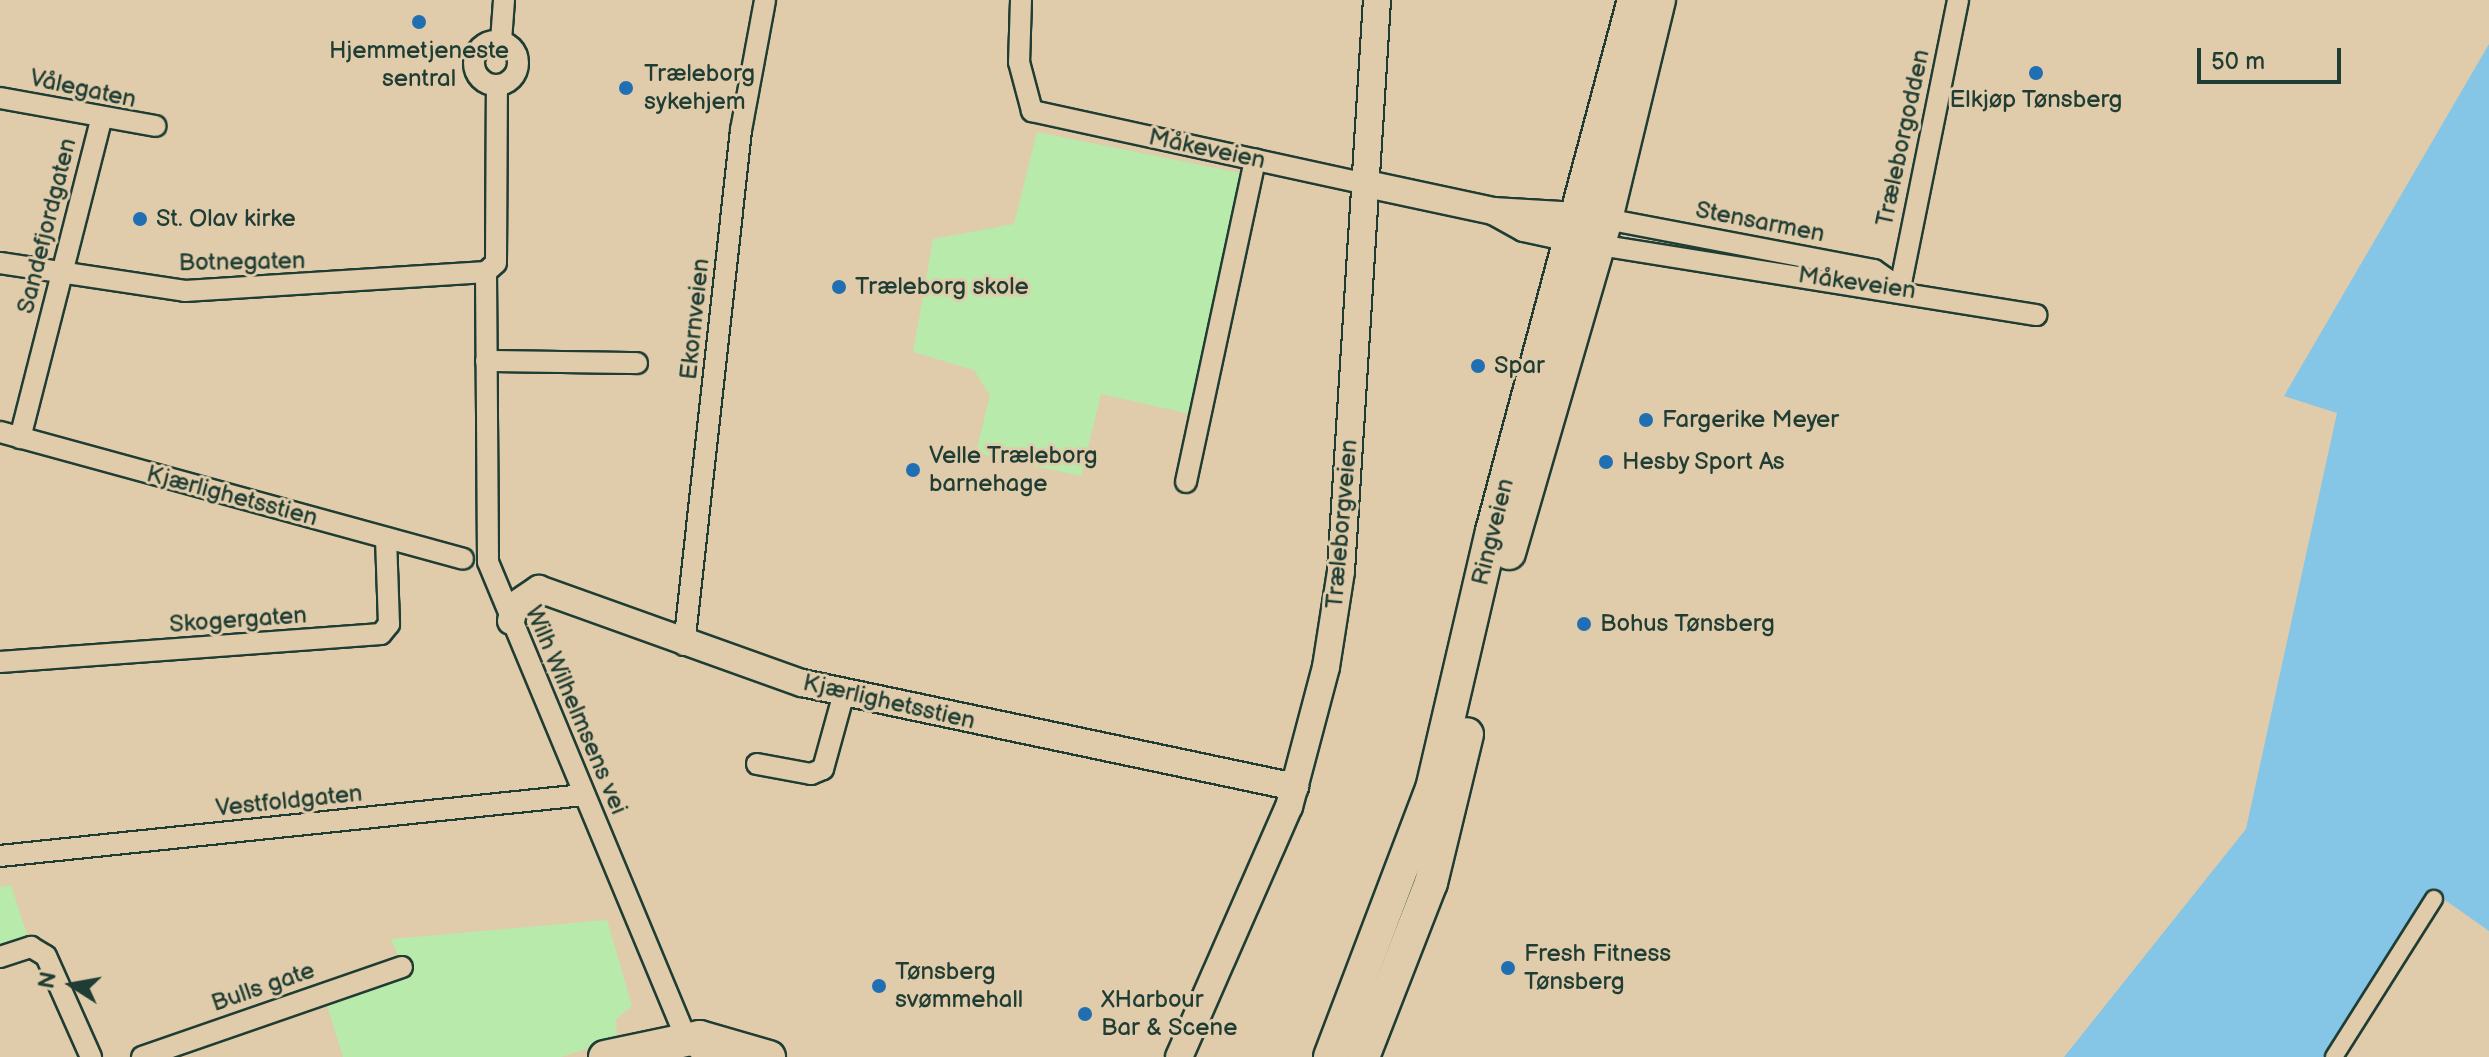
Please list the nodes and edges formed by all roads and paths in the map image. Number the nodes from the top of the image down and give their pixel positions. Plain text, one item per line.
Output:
1 (504, 0) edge
2 (765, 0) edge
3 (1021, 0) edge
4 (1377, 0) edge
5 (1634, 0) edge
6 (1659, 0) edge
7 (1958, 0) edge
8 (501, 41) junction
9 (497, 86) junction
10 (0, 98) edge
11 (101, 121) junction
12 (156, 126) dead end
13 (1255, 159) junction
14 (1367, 184) junction
15 (1588, 229) junction
16 (0, 263) edge
17 (486, 272) junction
18 (62, 275) junction
19 (1900, 288) junction
20 (2036, 315) dead end
21 (486, 361) junction
22 (637, 363) dead end
23 (10, 435) edge
24 (1186, 482) dead end
25 (386, 538) junction
26 (463, 559) dead end
27 (511, 621) junction
28 (684, 645) junction
29 (0, 662) edge
30 (844, 693) junction
31 (757, 764) dead end
32 (1295, 787) junction
33 (583, 795) junction
34 (0, 856) edge
35 (2434, 899) dead end
36 (0, 957) edge
37 (402, 967) dead end
38 (700, 1050) edge
39 (91, 1057) edge
40 (142, 1057) edge
41 (605, 1057) edge
42 (646, 1057) edge
43 (769, 1057) edge
44 (1179, 1057) edge
45 (1330, 1057) edge
46 (1363, 1057) edge
47 (2334, 1057) edge

1 - 8 street
2 - 28 street, Ekornveien
3 - 13 street, Måkeveien
4 - 14 street, Træleborgveien
5 - 15 main road, Ringveien
6 - 15 main road, Ringveien
7 - 19 street, Træleborgodden
8 - 9 street
8 - 9 street
9 - 17 street, Wilh Wilhelmsens vei
10 - 11 street, Vålegaten
11 - 12 street, Vålegaten
11 - 18 street, Sandefjordgaten
13 - 14 street, Måkeveien
13 - 24 street
14 - 15 street, Måkeveien
14 - 32 street, Træleborgveien
15 - 19 street, Stensarmen
15 - 45 main road, Ringveien
15 - 46 main road, Ringveien
16 - 18 street, Botnegaten
17 - 18 street, Botnegaten
17 - 21 street, Wilh Wilhelmsens vei
18 - 23 street, Sandefjordgaten
19 - 20 street, Måkeveien
21 - 22 street
21 - 27 street, Wilh Wilhelmsens vei
23 - 25 street, Kjærlighetsstien
25 - 26 street, Kjærlighetsstien
25 - 29 street, Skogergaten
27 - 28 street, Kjærlighetsstien
27 - 33 street, Wilh Wilhelmsens vei
28 - 30 street, Kjærlighetsstien
30 - 31 street
30 - 32 street, Kjærlighetsstien
32 - 44 street, Træleborgveien
33 - 34 street, Vestfoldgaten
33 - 38 street, Wilh Wilhelmsens vei
35 - 47 street
36 - 39 street
37 - 40 street, Bulls gate
38 - 41 main road
38 - 42 main road
38 - 43 main road

